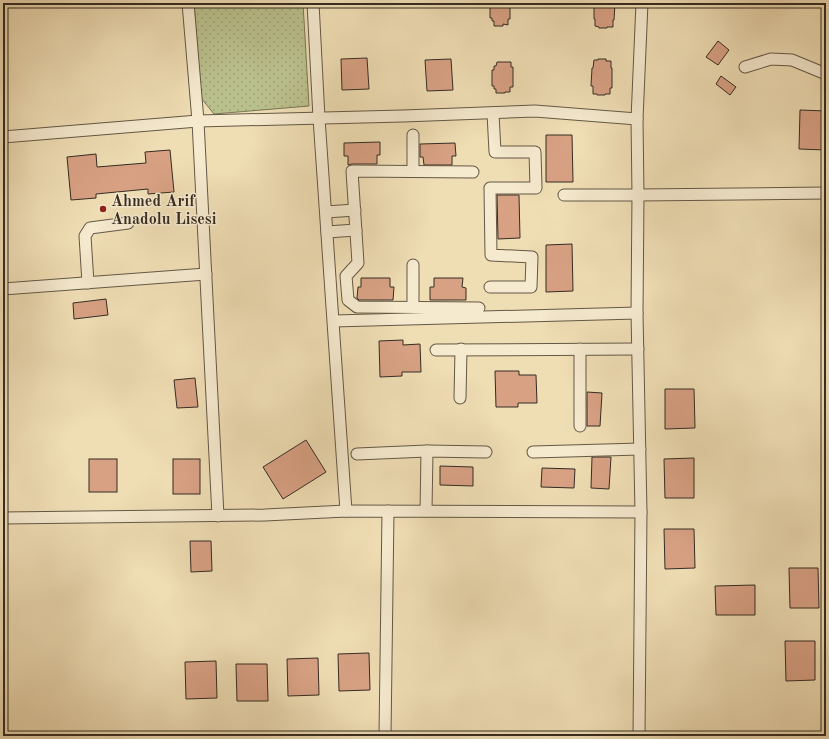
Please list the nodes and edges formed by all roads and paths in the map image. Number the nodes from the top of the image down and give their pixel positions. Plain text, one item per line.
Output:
1 (188, 3) edge
2 (314, 3) edge
3 (642, 3) edge
4 (745, 67) dead end
5 (826, 74) edge
6 (494, 113) junction
7 (319, 118) junction
8 (637, 119) junction
9 (198, 121) junction
10 (412, 135) dead end
11 (3, 137) edge
12 (413, 171) junction
13 (473, 172) dead end
14 (826, 193) edge
15 (564, 195) dead end
16 (638, 196) junction
17 (354, 210) junction
18 (326, 212) junction
19 (128, 224) dead end
20 (356, 230) junction
21 (327, 232) junction
22 (413, 265) dead end
23 (206, 274) junction
24 (88, 283) junction
25 (490, 287) dead end
26 (3, 289) edge
27 (413, 308) junction
28 (479, 308) dead end
29 (637, 313) junction
30 (334, 321) junction
31 (461, 349) junction
32 (580, 349) junction
33 (638, 349) junction
34 (436, 350) dead end
35 (460, 398) dead end
36 (580, 426) dead end
37 (640, 449) junction
38 (426, 451) junction
39 (486, 452) dead end
40 (533, 452) dead end
41 (357, 454) dead end
42 (346, 511) junction
43 (388, 511) junction
44 (426, 511) junction
45 (641, 512) junction
46 (218, 516) junction
47 (3, 518) edge
48 (385, 736) edge
49 (639, 736) edge

1 - 9 street
2 - 7 street
3 - 8 street
4 - 5 street
6 - 7 street
6 - 8 street
6 - 25 street
7 - 9 street
7 - 18 street
8 - 16 street
9 - 11 street
9 - 23 street
10 - 12 street
12 - 13 street
12 - 17 street
14 - 16 street
15 - 16 street
16 - 29 street
17 - 18 street
17 - 20 street
18 - 21 street
19 - 24 street
20 - 21 street
20 - 27 street
21 - 30 street
22 - 27 street
23 - 24 street
23 - 46 street
24 - 26 street
27 - 28 street
29 - 30 street
29 - 33 street
30 - 42 street
31 - 32 street
31 - 34 street
31 - 35 street
32 - 33 street
32 - 36 street
33 - 37 street
37 - 40 street
37 - 45 street
38 - 39 street
38 - 41 street
38 - 44 street
42 - 43 street
42 - 46 street
43 - 44 street
43 - 48 street
44 - 45 street
45 - 49 street
46 - 47 street

